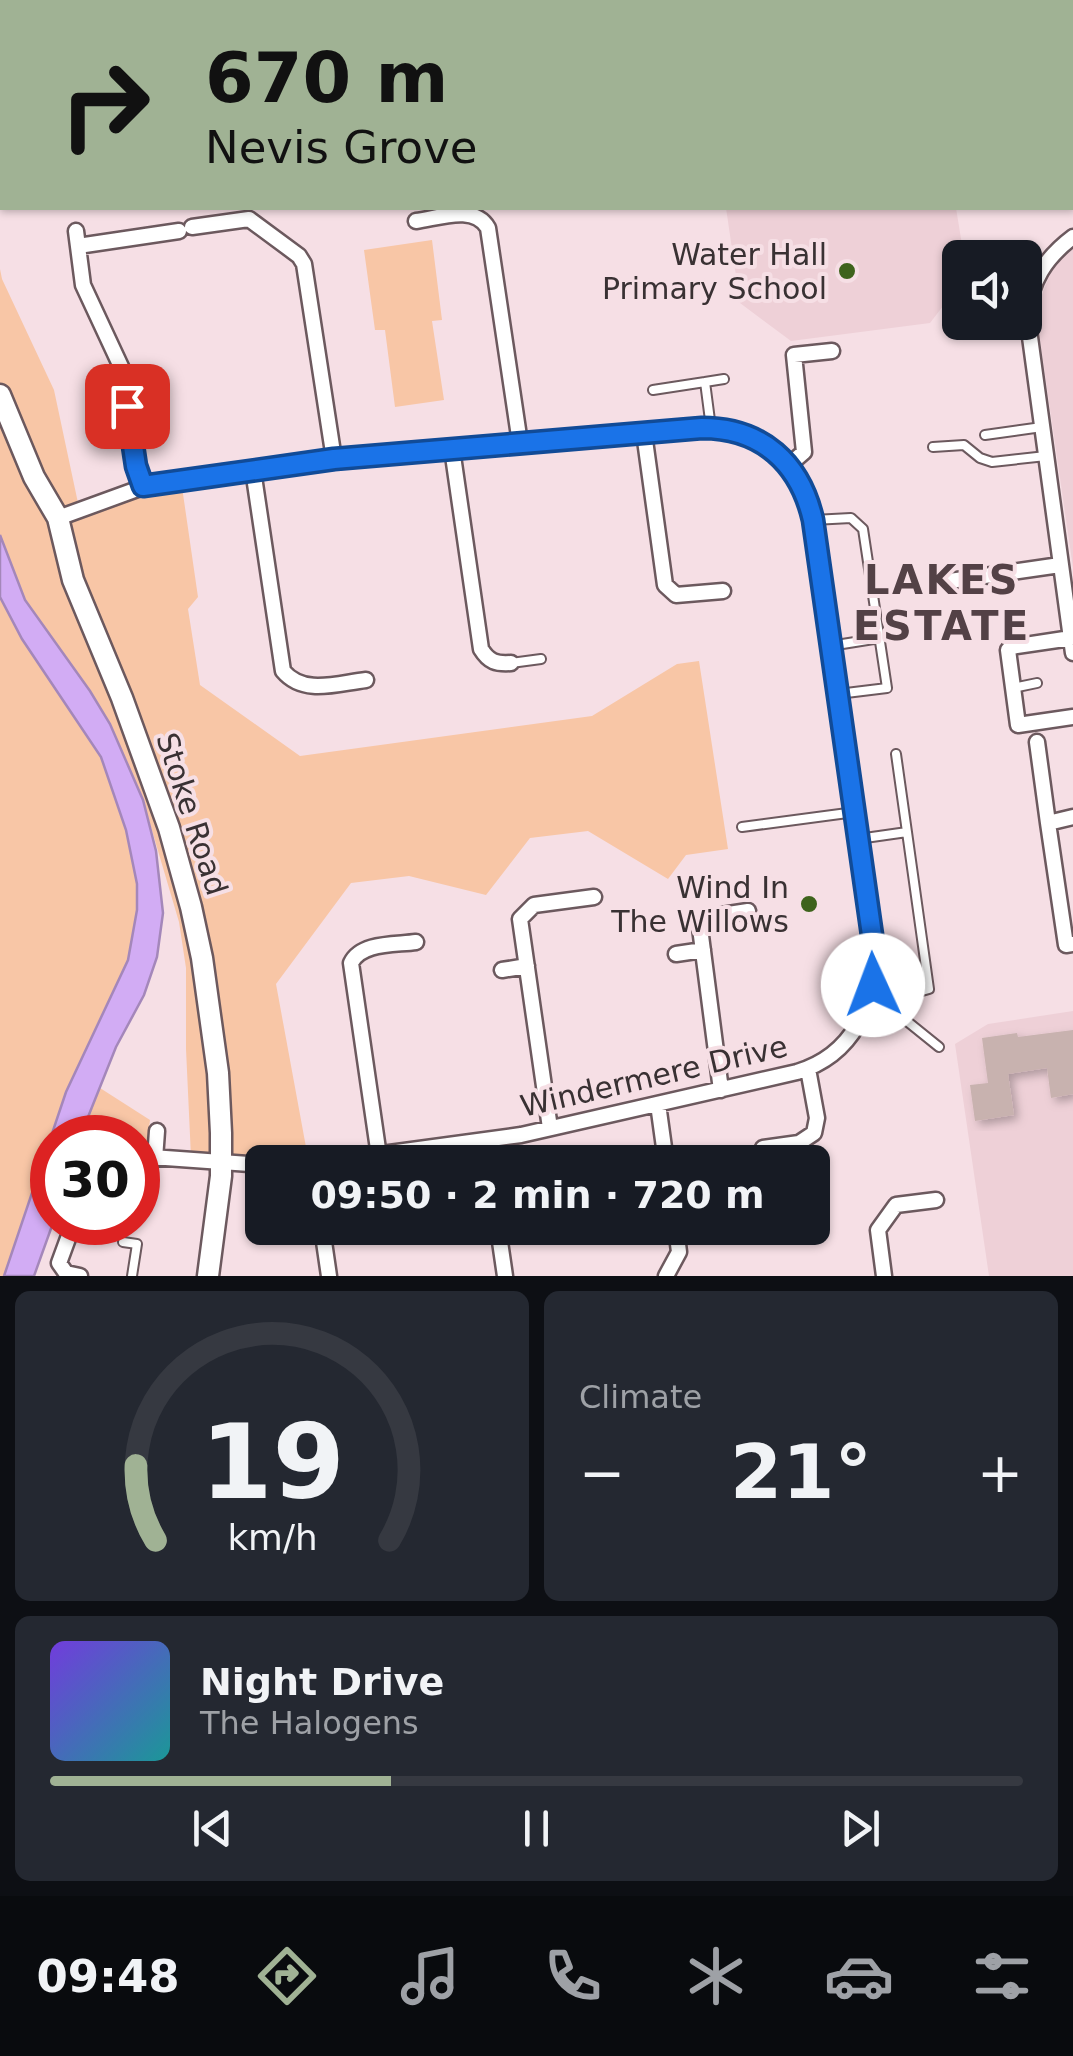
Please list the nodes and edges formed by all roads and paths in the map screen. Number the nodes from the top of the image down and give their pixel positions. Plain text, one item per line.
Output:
1 (416, 221) dead end
2 (1073, 238) edge
3 (1042, 270) edge
4 (1030, 340) edge
5 (832, 351) dead end
6 (724, 378) dead end
7 (705, 382) junction
8 (653, 390) dead end
9 (0, 396) edge
10 (1042, 426) junction
11 (712, 428) junction
12 (644, 433) junction
13 (985, 435) dead end
14 (520, 443) junction
15 (933, 447) dead end
16 (452, 449) junction
17 (1046, 456) junction
18 (334, 459) junction
19 (789, 465) junction
20 (253, 470) junction
21 (143, 486) junction
22 (58, 518) junction
23 (813, 520) junction
24 (1060, 565) junction
25 (1068, 581) edge
26 (943, 582) dead end
27 (723, 590) dead end
28 (880, 638) junction
29 (830, 646) junction
30 (1072, 646) edge
31 (541, 659) dead end
32 (511, 663) joint
33 (366, 680) dead end
34 (1037, 683) dead end
35 (1013, 688) junction
36 (838, 694) junction
37 (1073, 718) edge
38 (1038, 742) dead end
39 (896, 754) dead end
40 (854, 812) junction
41 (1073, 817) edge
42 (1048, 823) junction
43 (742, 827) dead end
44 (907, 832) junction
45 (858, 839) junction
46 (594, 897) dead end
47 (748, 911) dead end
48 (416, 942) dead end
49 (1069, 944) edge
50 (703, 950) junction
51 (676, 954) dead end
52 (527, 966) junction
53 (502, 970) dead end
54 (872, 992) junction
55 (939, 1047) dead end
56 (808, 1069) junction
57 (721, 1090) junction
58 (658, 1104) junction
59 (550, 1128) junction
60 (487, 1141) junction
61 (376, 1145) edge
62 (458, 1145) edge
63 (488, 1145) edge
64 (664, 1145) edge
65 (785, 1145) edge
66 (160, 1158) edge
67 (221, 1164) junction
68 (245, 1165) edge
69 (936, 1200) dead end
70 (65, 1245) edge
71 (137, 1245) edge
72 (324, 1245) edge
73 (500, 1245) edge
74 (677, 1245) edge
75 (80, 1276) edge
76 (132, 1276) edge
77 (208, 1276) edge
78 (329, 1276) edge
79 (505, 1276) edge
80 (666, 1276) edge
81 (884, 1276) edge

1 - 14 street
2 - 3 street
4 - 10 street
5 - 19 street
6 - 7 lane
7 - 8 lane
7 - 11 lane
9 - 22 street, Stoke Road
10 - 13 lane
10 - 17 street
11 - 12 street, Windermere Drive
11 - 19 street, Windermere Drive
12 - 14 street, Windermere Drive
12 - 27 street
14 - 16 street, Windermere Drive
15 - 17 lane
16 - 18 street, Windermere Drive
16 - 32 street
17 - 24 street
18 - 20 street, Windermere Drive
18 - 21 street
19 - 23 street, Windermere Drive
20 - 21 street, Windermere Drive
20 - 33 street
21 - 22 street, Windermere Drive
22 - 67 street, Stoke Road
23 - 28 lane
23 - 29 street, Windermere Drive
24 - 25 street
24 - 26 street
25 - 30 street
28 - 29 lane
28 - 36 lane
29 - 36 street, Windermere Drive
30 - 35 street
31 - 32 lane
34 - 35 lane
35 - 37 street
36 - 40 street, Windermere Drive
38 - 42 street
39 - 44 lane
40 - 43 lane
40 - 45 street, Windermere Drive
41 - 42 street
42 - 49 street
44 - 45 lane
44 - 54 lane
45 - 54 street, Windermere Drive
46 - 52 street
47 - 50 street
48 - 61 street
50 - 51 street
50 - 57 street
52 - 53 street
52 - 59 street
54 - 55 lane
54 - 56 street, Windermere Drive
56 - 57 street, Windermere Drive
56 - 65 street
57 - 58 street, Windermere Drive
58 - 59 street, Windermere Drive
58 - 64 street
59 - 60 street, Windermere Drive
60 - 62 street, Windermere Drive
60 - 63 street
66 - 67 street
67 - 68 street
67 - 77 street, Stoke Road
69 - 81 street
70 - 75 street
71 - 76 lane
72 - 78 street
73 - 79 street
74 - 80 street

